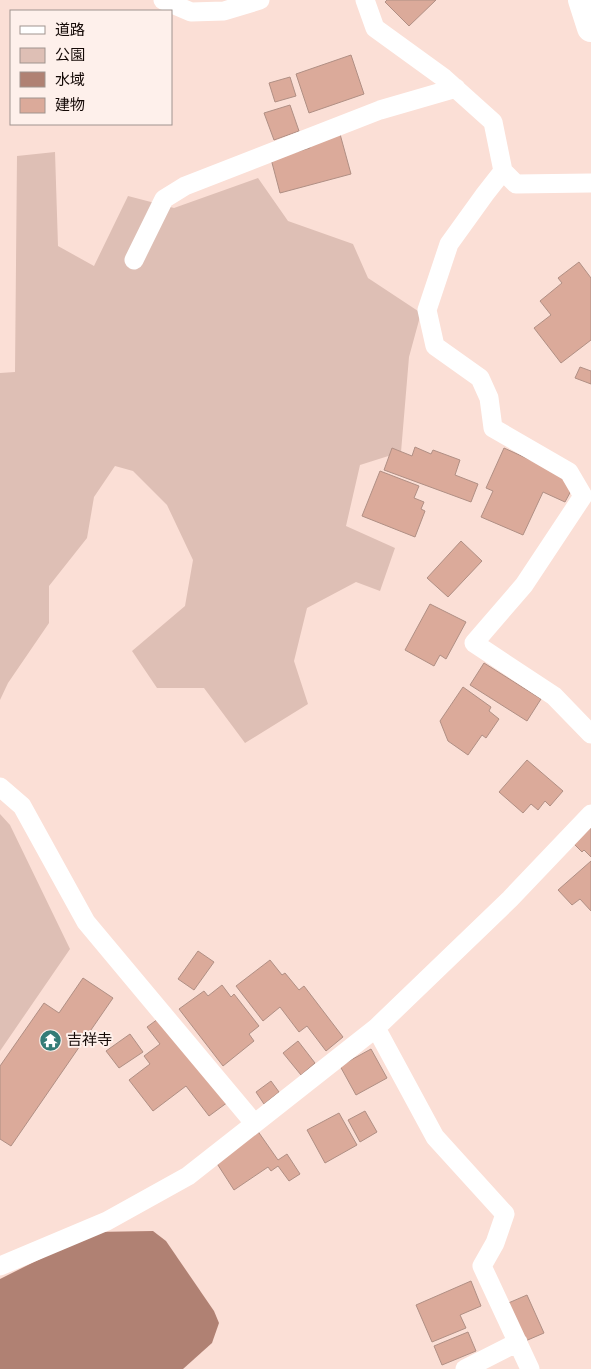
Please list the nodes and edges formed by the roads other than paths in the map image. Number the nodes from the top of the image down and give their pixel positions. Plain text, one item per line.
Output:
1 (163, 0) edge
2 (260, 0) edge
3 (366, 0) edge
4 (582, 0) edge
5 (591, 28) edge
6 (456, 88) junction
7 (504, 171) junction
8 (591, 183) edge
9 (134, 260) dead end
10 (591, 734) edge
11 (0, 787) edge
12 (591, 814) edge
13 (376, 1028) junction
14 (254, 1123) junction
15 (0, 1266) edge
16 (518, 1342) junction
17 (465, 1369) edge
18 (530, 1369) edge

1 - 2 street
3 - 6 street
4 - 5 main road
6 - 7 street
6 - 9 street
7 - 8 street
7 - 10 street
11 - 14 street
12 - 13 street
13 - 14 street
13 - 16 street
14 - 15 street
16 - 17 street
16 - 18 street

